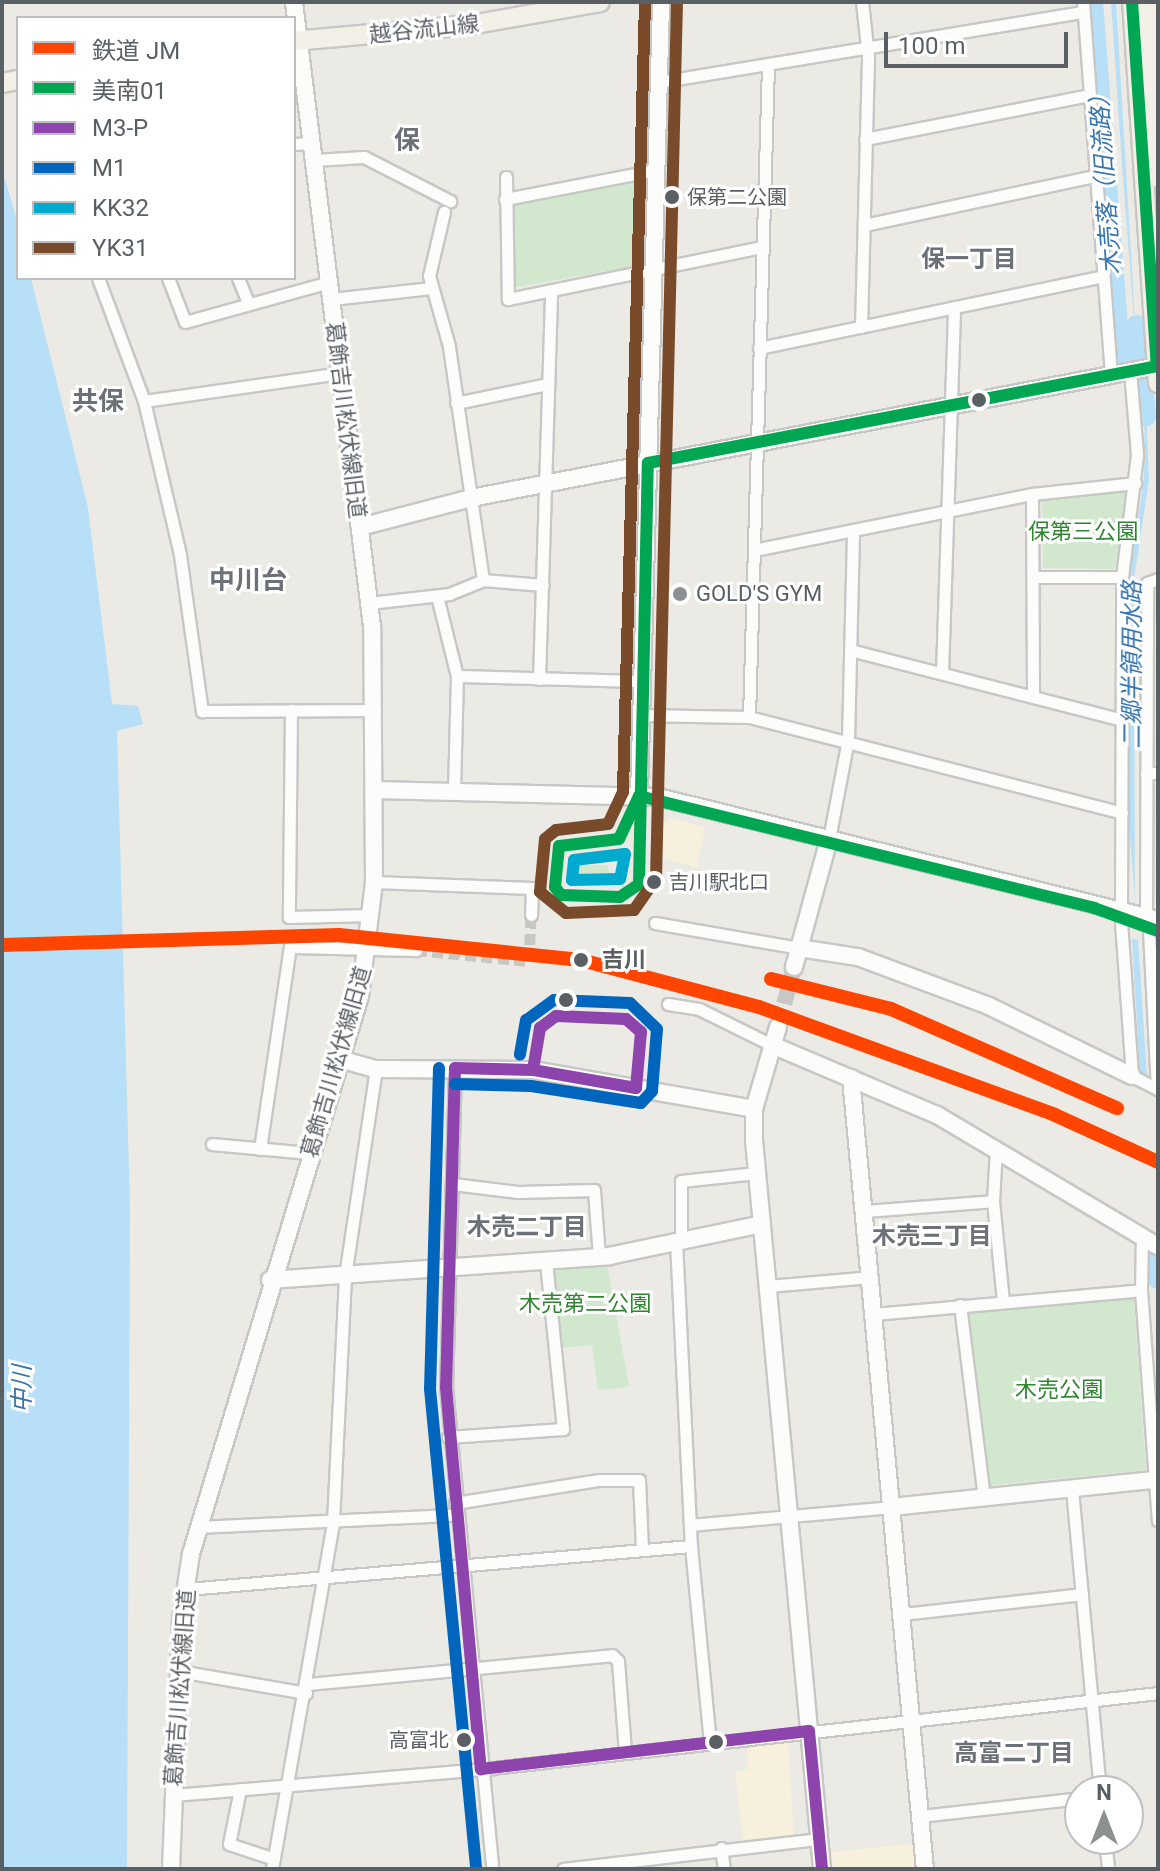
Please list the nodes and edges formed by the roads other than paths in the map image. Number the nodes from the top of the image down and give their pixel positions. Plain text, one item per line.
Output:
1 (600, 2) edge
2 (661, 2) edge
3 (862, 2) edge
4 (1132, 2) edge
5 (1148, 2) edge
6 (1083, 7) edge
7 (296, 41) edge
8 (868, 49) junction
9 (768, 65) junction
10 (659, 82) junction
11 (1089, 95) junction
12 (865, 139) junction
13 (296, 145) edge
14 (313, 151) junction
15 (1158, 167) edge
16 (656, 170) junction
17 (1095, 176) junction
18 (506, 177) dead end
19 (505, 199) junction
20 (864, 225) junction
21 (762, 247) junction
22 (655, 268) junction
23 (1103, 276) junction
24 (99, 280) edge
25 (169, 280) edge
26 (239, 280) edge
27 (431, 288) junction
28 (330, 290) junction
29 (551, 290) junction
30 (248, 303) junction
31 (954, 307) junction
32 (861, 327) junction
33 (759, 348) junction
34 (1147, 370) edge
35 (340, 373) junction
36 (1111, 373) junction
37 (548, 384) junction
38 (144, 401) junction
39 (456, 403) junction
40 (951, 404) junction
41 (757, 441) junction
42 (648, 463) junction
43 (546, 483) junction
44 (1135, 483) junction
45 (1032, 494) junction
46 (471, 498) junction
47 (947, 511) junction
48 (360, 527) junction
49 (853, 530) junction
50 (754, 550) junction
51 (1033, 577) junction
52 (1122, 577) junction
53 (1158, 579) edge
54 (483, 580) junction
55 (543, 585) junction
56 (437, 596) junction
57 (369, 603) junction
58 (850, 650) junction
59 (942, 673) junction
60 (457, 676) junction
61 (539, 679) junction
62 (641, 681) junction
63 (1033, 696) junction
64 (291, 710) junction
65 (375, 710) junction
66 (641, 715) junction
67 (749, 717) junction
68 (1122, 720) junction
69 (848, 739) junction
70 (1152, 773) edge
71 (374, 790) junction
72 (454, 791) junction
73 (639, 796) junction
74 (1122, 813) junction
75 (829, 839) junction
76 (374, 882) junction
77 (371, 915) junction
78 (531, 915) tunnel mouth
79 (1121, 917) junction
80 (655, 923) dead end
81 (1153, 924) edge
82 (368, 947) junction
83 (799, 948) junction
84 (416, 950) tunnel mouth
85 (794, 967) tunnel mouth
86 (668, 1004) dead end
87 (778, 1027) tunnel mouth
88 (772, 1045) junction
89 (340, 1059) junction
90 (455, 1068) junction
91 (376, 1069) junction
92 (1132, 1076) junction
93 (851, 1078) junction
94 (754, 1109) junction
95 (212, 1144) dead end
96 (260, 1149) junction
97 (996, 1149) junction
98 (309, 1153) junction
99 (757, 1173) junction
100 (453, 1184) junction
101 (993, 1201) junction
102 (864, 1211) junction
103 (762, 1224) junction
104 (1142, 1235) junction
105 (678, 1240) junction
106 (1158, 1246) edge
107 (599, 1257) junction
108 (546, 1261) junction
109 (449, 1269) junction
110 (345, 1276) junction
111 (870, 1277) junction
112 (270, 1280) junction
113 (768, 1286) junction
114 (1141, 1290) junction
115 (1003, 1302) junction
116 (960, 1305) junction
117 (874, 1314) junction
118 (448, 1437) junction
119 (1154, 1480) junction
120 (1072, 1489) junction
121 (984, 1498) junction
122 (892, 1507) junction
123 (456, 1509) junction
124 (790, 1517) junction
125 (1158, 1520) edge
126 (333, 1522) junction
127 (690, 1525) junction
128 (197, 1527) junction
129 (691, 1546) junction
130 (642, 1549) junction
131 (461, 1568) junction
132 (325, 1578) junction
133 (187, 1589) junction
134 (1082, 1594) junction
135 (902, 1614) junction
136 (471, 1668) junction
137 (179, 1671) junction
138 (307, 1689) junction
139 (1158, 1693) edge
140 (1091, 1700) junction
141 (912, 1721) junction
142 (809, 1731) junction
143 (710, 1743) junction
144 (625, 1753) junction
145 (481, 1769) junction
146 (1098, 1775) edge
147 (288, 1786) junction
148 (240, 1789) junction
149 (173, 1795) junction
150 (1064, 1800) edge
151 (920, 1816) junction
152 (819, 1839) junction
153 (721, 1848) junction
154 (273, 1864) edge
155 (645, 1865) edge
156 (171, 1869) edge
157 (492, 1869) edge
158 (571, 1869) edge
159 (724, 1869) edge
160 (822, 1869) edge
161 (925, 1869) edge

1 - 7 main road, 越谷流山線
2 - 10 street
3 - 8 street
4 - 34 main road
5 - 15 main road
6 - 8 street
6 - 11 street
7 - 14 street, 葛飾吉川松伏線旧道
8 - 9 street
8 - 12 street
9 - 10 street
9 - 21 street
10 - 16 street
11 - 12 street
11 - 17 street
12 - 20 street
13 - 14 street
14 - 27 street
14 - 28 street, 葛飾吉川松伏線旧道
16 - 19 street
16 - 22 street
17 - 20 street
17 - 23 street
18 - 19 street
19 - 29 street
20 - 32 street
21 - 22 street
21 - 33 street
22 - 29 street
22 - 42 street
23 - 31 street
23 - 36 street
24 - 38 street
25 - 30 street
26 - 30 street
27 - 28 street
27 - 39 street
28 - 30 street
28 - 35 street, 葛飾吉川松伏線旧道
29 - 37 street
31 - 32 street
31 - 40 street
32 - 33 street
33 - 41 street
34 - 36 street
34 - 44 street
35 - 38 street
35 - 48 street, 葛飾吉川松伏線旧道
36 - 40 street
37 - 39 street
37 - 43 street
38 - 64 street
39 - 46 street
40 - 41 street
40 - 47 street
41 - 42 street
41 - 50 street
42 - 43 street
42 - 62 street
43 - 46 street
43 - 55 street
44 - 45 street
44 - 52 street
45 - 47 street
45 - 51 street
46 - 48 street
46 - 54 street
47 - 49 street
47 - 59 street
48 - 57 street, 葛飾吉川松伏線旧道
49 - 50 street
49 - 58 street
50 - 67 street
51 - 52 street
51 - 63 street
52 - 68 street
53 - 70 street
54 - 55 street
54 - 56 street
55 - 61 street
56 - 57 street
56 - 60 street
57 - 65 street, 葛飾吉川松伏線旧道
58 - 59 street
58 - 69 street
59 - 63 street
60 - 61 street
60 - 72 street
61 - 62 street
62 - 66 street
63 - 68 street
64 - 65 street
64 - 77 street
65 - 71 street, 葛飾吉川松伏線旧道
66 - 67 street
66 - 73 street
67 - 69 street
68 - 74 street
69 - 74 street
69 - 75 street
70 - 81 street
71 - 72 street
71 - 76 street, 葛飾吉川松伏線旧道
72 - 73 street
73 - 75 street
74 - 79 street
75 - 79 street
75 - 83 street
76 - 77 street, 葛飾吉川松伏線旧道
76 - 78 street
77 - 82 street, 葛飾吉川松伏線旧道
79 - 81 street
79 - 92 street
80 - 83 street
81 - 92 street
82 - 84 street
82 - 89 street, 葛飾吉川松伏線旧道
82 - 96 street
83 - 85 street
83 - 92 street
86 - 88 street
87 - 88 street
88 - 93 street
88 - 94 street
89 - 91 street
89 - 98 street, 葛飾吉川松伏線旧道
90 - 91 street
90 - 94 street
90 - 100 street
91 - 110 street
93 - 97 street
93 - 102 street
94 - 99 street
95 - 96 street
96 - 98 street
97 - 101 street
97 - 104 street
98 - 112 street, 葛飾吉川松伏線旧道
99 - 103 street
99 - 105 street
100 - 107 street
100 - 109 street
101 - 102 street
101 - 115 street
102 - 111 street
103 - 105 street
103 - 113 street
104 - 106 street
104 - 114 street
105 - 107 street
105 - 127 street
107 - 108 street
108 - 109 street
108 - 118 street
109 - 110 street
109 - 118 street
110 - 112 street
110 - 126 street
111 - 113 street
111 - 117 street
112 - 128 street, 葛飾吉川松伏線旧道
113 - 124 street
114 - 115 street
114 - 119 street
115 - 116 street
116 - 117 street
116 - 121 street
117 - 122 street
118 - 123 street
119 - 120 street
119 - 125 street
120 - 121 street
120 - 134 street
121 - 122 street
122 - 124 street
122 - 135 street
123 - 126 street
123 - 130 street
123 - 131 street
124 - 127 street
124 - 142 street
126 - 128 street
126 - 132 street
127 - 129 street
128 - 133 street, 葛飾吉川松伏線旧道
129 - 130 street
129 - 143 street
130 - 131 street
131 - 132 street
131 - 136 street
132 - 133 street
132 - 138 street
133 - 137 street, 葛飾吉川松伏線旧道
134 - 135 street
134 - 140 street
135 - 141 street
136 - 138 street
136 - 144 street
136 - 145 street
137 - 138 street
137 - 149 street, 葛飾吉川松伏線旧道
138 - 147 street
139 - 140 street
140 - 141 street
140 - 146 street
141 - 142 street
141 - 151 street
142 - 143 street
142 - 152 street
143 - 144 street
144 - 145 street
145 - 147 street
145 - 157 street
147 - 148 street
147 - 154 street
148 - 149 street
148 - 154 street
149 - 156 street, 葛飾吉川松伏線旧道
150 - 151 street
151 - 161 street
152 - 153 street
152 - 160 street
153 - 155 street
153 - 159 street
155 - 158 street

